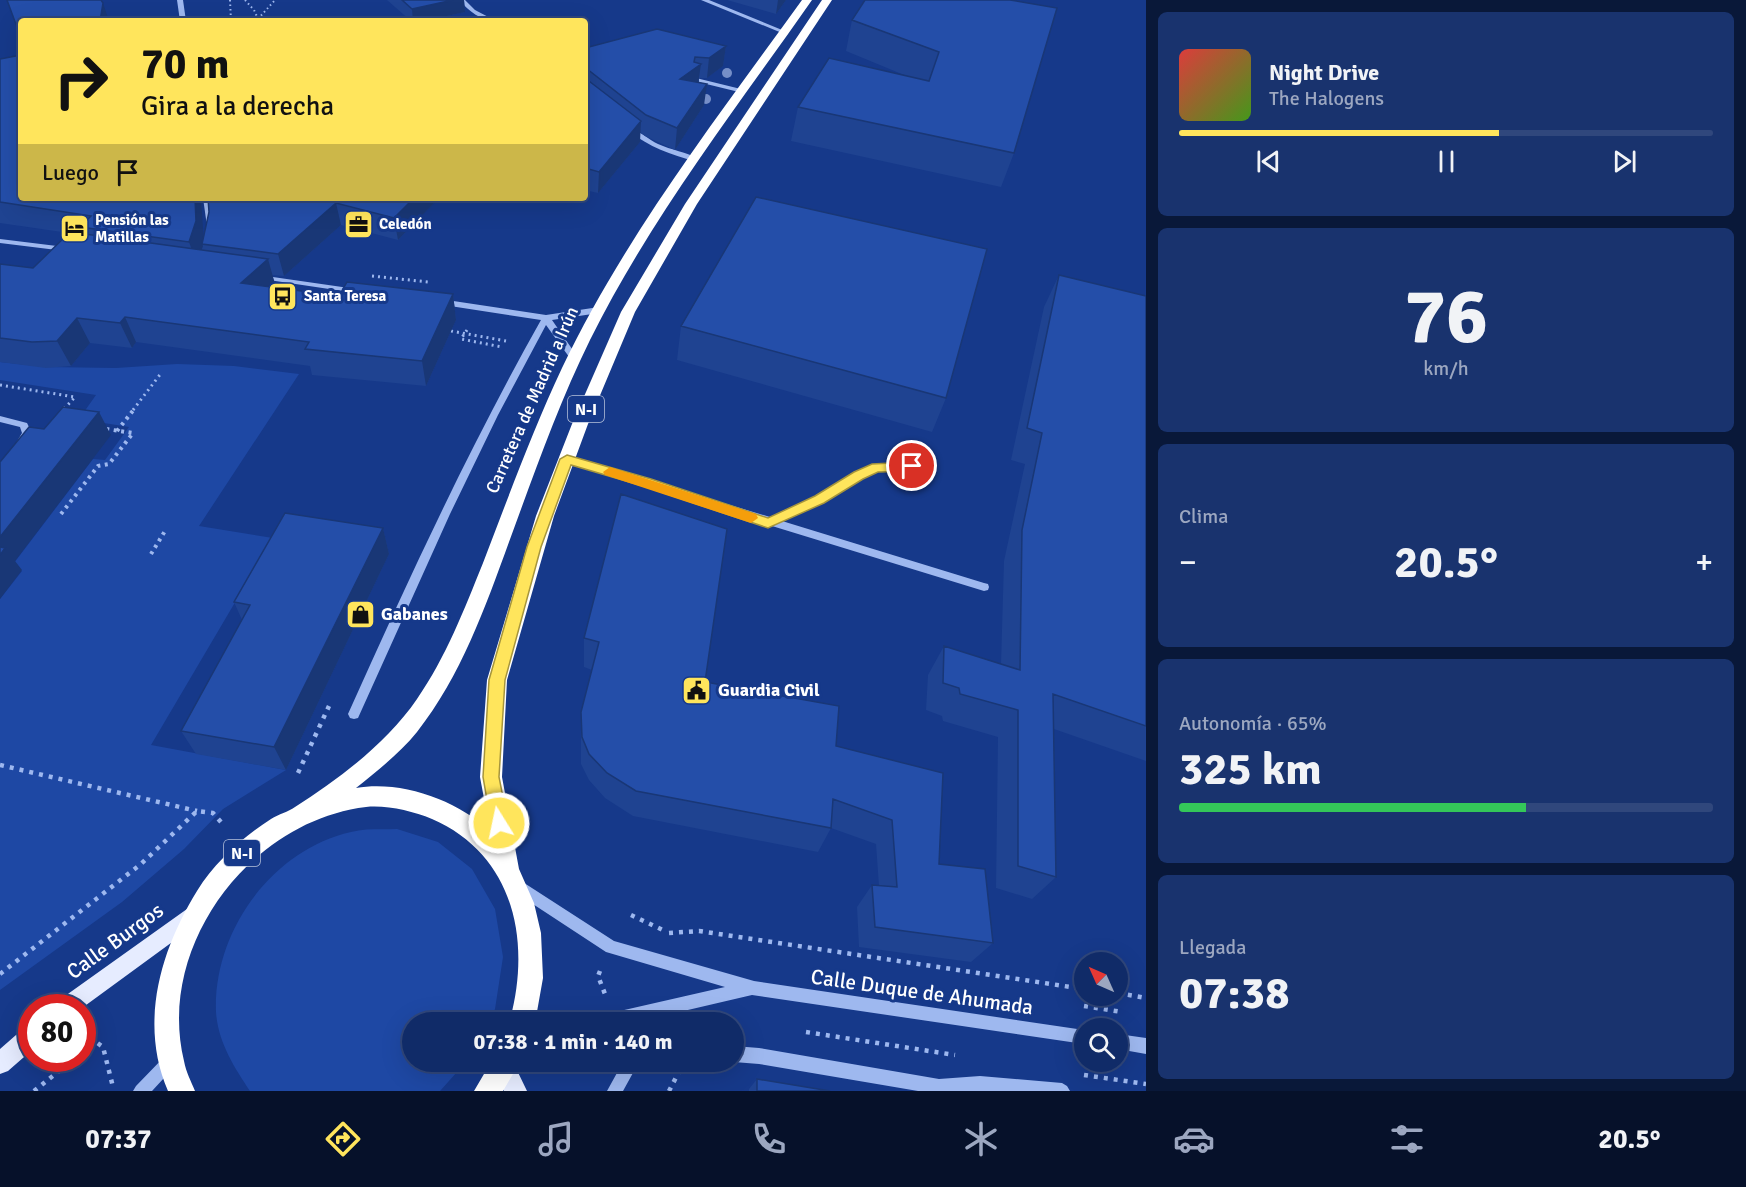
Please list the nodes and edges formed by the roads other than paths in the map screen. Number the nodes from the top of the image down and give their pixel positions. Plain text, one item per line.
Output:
1 (180, 0) edge
2 (462, 0) edge
3 (704, 0) edge
4 (807, 0) edge
5 (827, 0) edge
6 (183, 18) edge
7 (487, 18) edge
8 (784, 32) junction
9 (696, 80) edge
10 (743, 91) junction
11 (626, 126) edge
12 (695, 159) junction
13 (207, 201) edge
14 (212, 237) edge
15 (0, 241) edge
16 (70, 250) edge
17 (251, 276) edge
18 (364, 292) edge
19 (433, 301) edge
20 (599, 310) junction
21 (546, 318) junction
22 (575, 359) junction
23 (0, 419) edge
24 (15, 451) edge
25 (567, 459) junction
26 (912, 466) dead end
27 (768, 523) junction
28 (984, 588) dead end
29 (354, 714) dead end
30 (307, 811) junction
31 (512, 877) junction
32 (194, 914) junction
33 (754, 988) junction
34 (84, 994) edge
35 (672, 1005) junction
36 (526, 1012) edge
37 (643, 1012) edge
38 (667, 1012) edge
39 (1074, 1036) edge
40 (1128, 1043) edge
41 (1146, 1046) edge
42 (18, 1048) edge
43 (744, 1055) edge
44 (0, 1063) edge
45 (500, 1072) edge
46 (508, 1072) edge
47 (627, 1072) edge
48 (177, 1081) edge
49 (141, 1091) edge
50 (487, 1091) edge
51 (516, 1091) edge
52 (615, 1091) edge
53 (1062, 1091) edge

1 - 6 street
2 - 7 street
3 - 8 street
4 - 8 highway, Carretera de Madrid a Irún / N-I
5 - 25 highway, N-I
8 - 10 highway, Carretera de Madrid a Irún / N-I
9 - 10 street
10 - 12 highway, Carretera de Madrid a Irún / N-I
11 - 12 street
12 - 20 highway, Carretera de Madrid a Irún / N-I
13 - 14 street
15 - 16 street
17 - 18 street
19 - 21 street
20 - 21 street
20 - 22 highway, Carretera de Madrid a Irún / N-I
21 - 22 street
21 - 29 street, Carretera de Madrid a Irún
22 - 30 highway, Carretera de Madrid a Irún / N-I
23 - 24 street
25 - 27 street
25 - 31 highway, N-I
26 - 27 street
27 - 28 street
30 - 31 highway, N-I
30 - 32 highway, N-I
31 - 33 street, Calle Duque de Ahumada
31 - 36 highway, N-I
32 - 34 main road, Calle Burgos
32 - 48 highway, N-I
33 - 35 street, Calle Duque de Ahumada
33 - 39 street, Calle Duque de Ahumada
35 - 37 street, Calle Duque de Ahumada
35 - 38 street
40 - 41 street
42 - 44 main road
43 - 53 street
45 - 50 highway
46 - 51 main road
47 - 52 street
48 - 49 street

